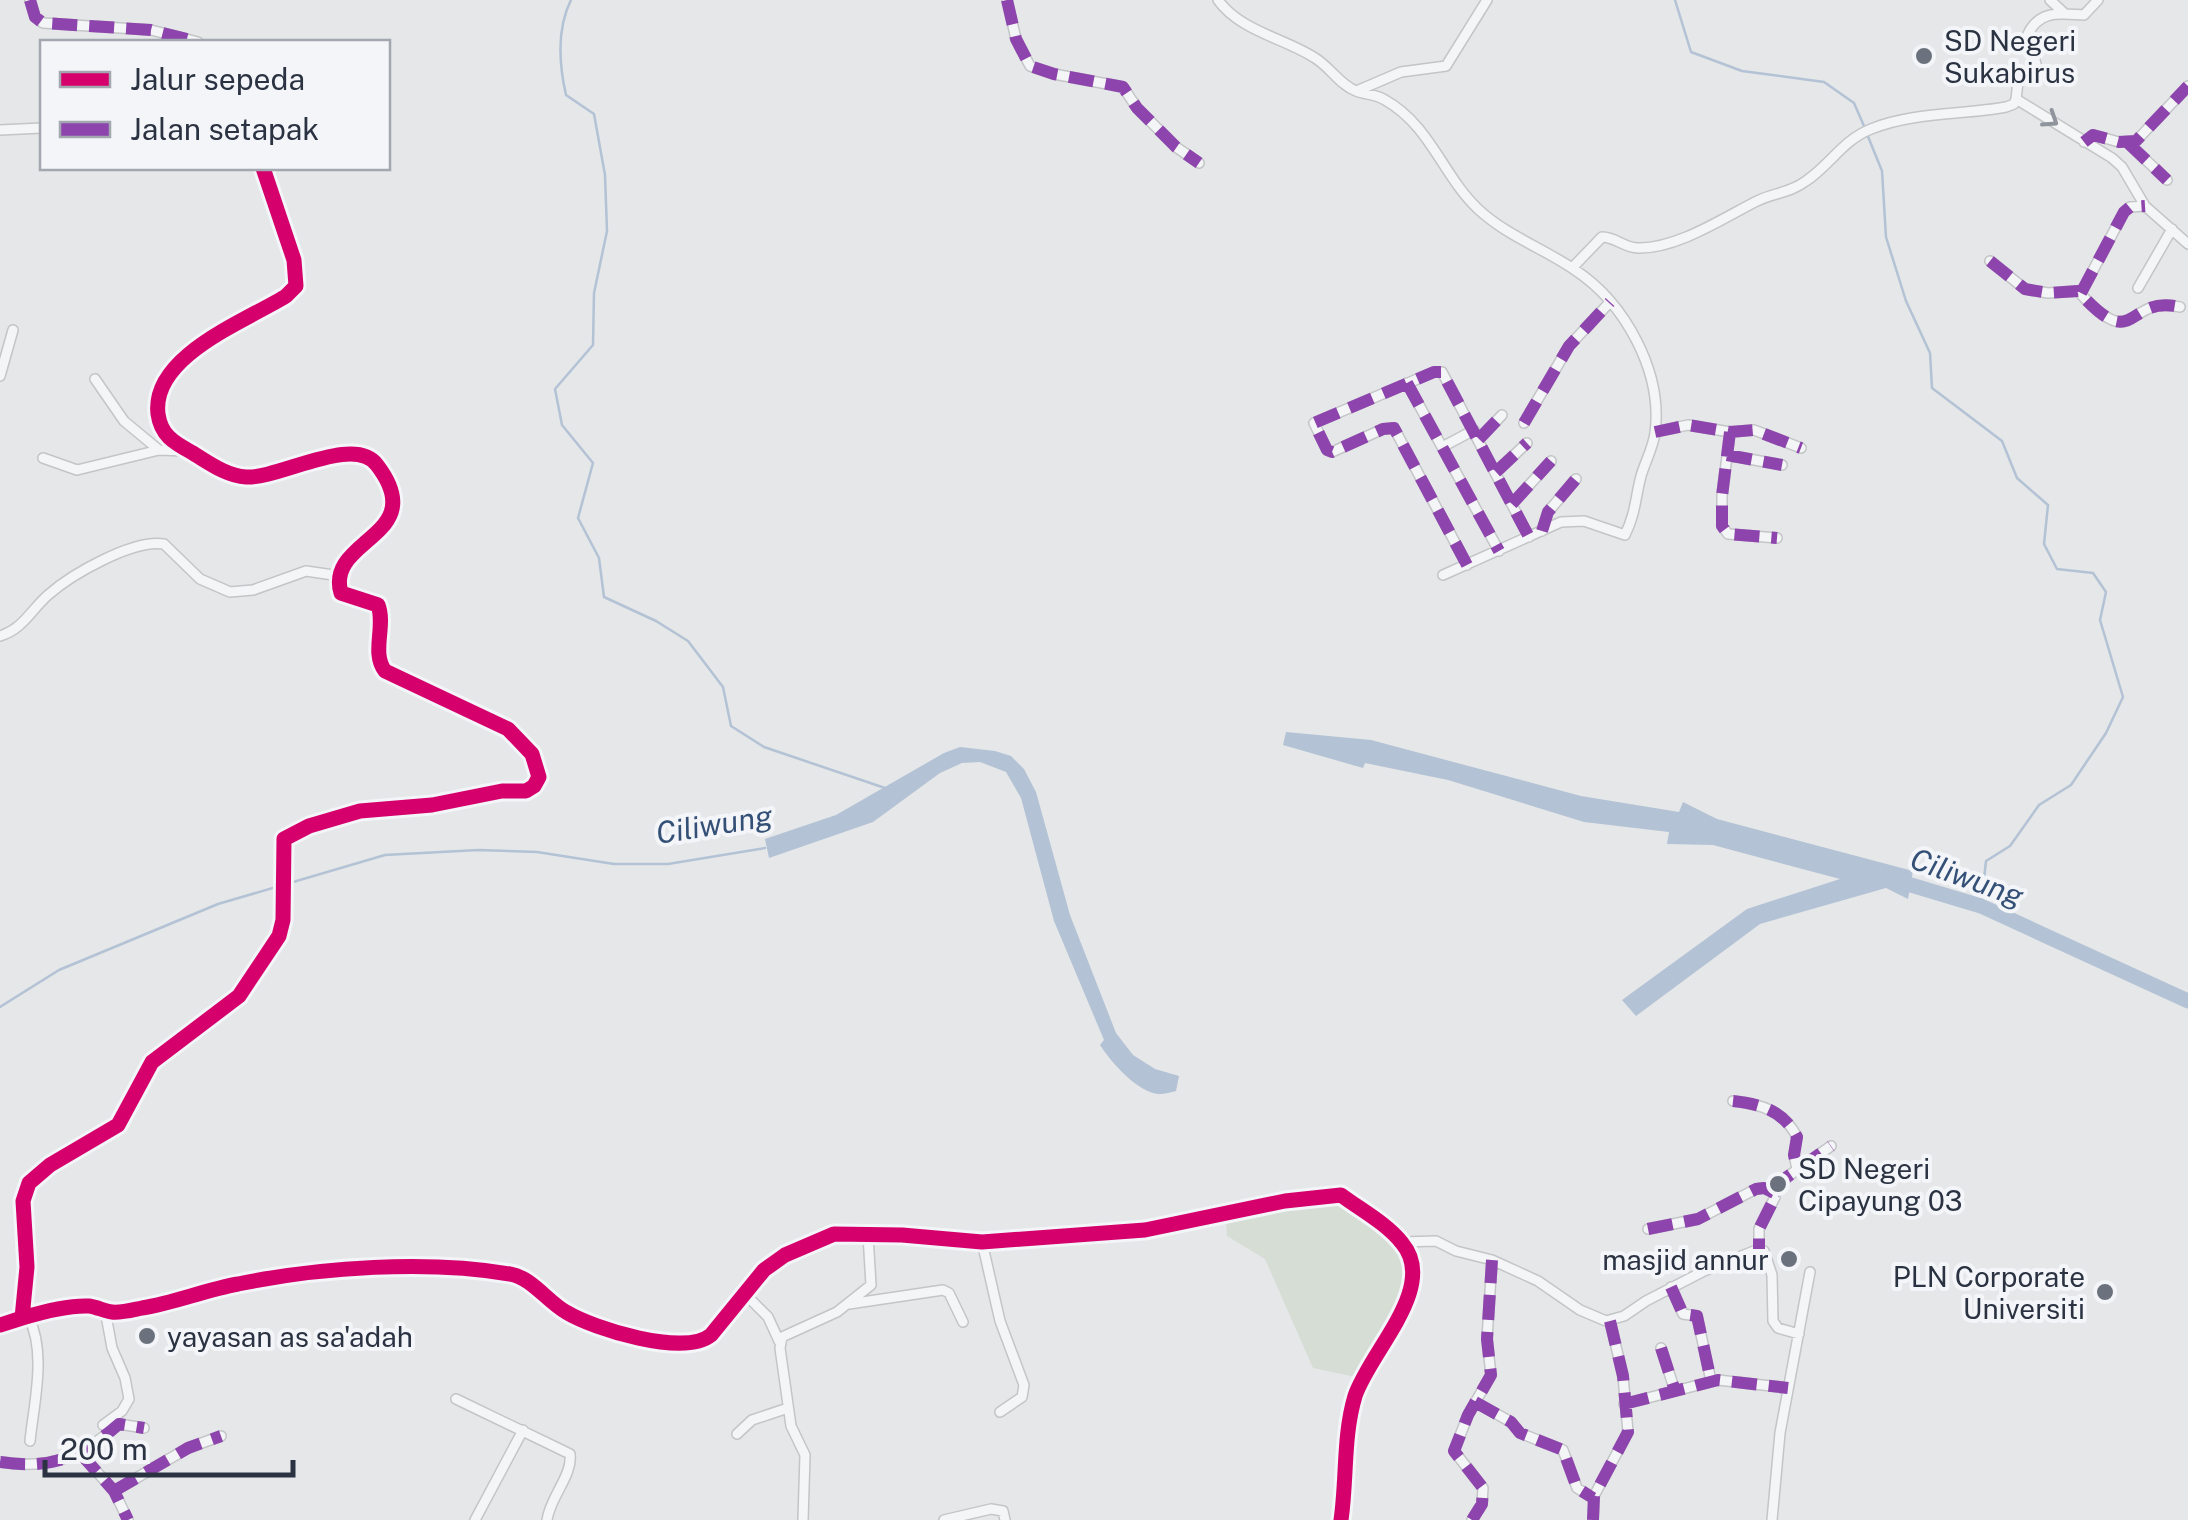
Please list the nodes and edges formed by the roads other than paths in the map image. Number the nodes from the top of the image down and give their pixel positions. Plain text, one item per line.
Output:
1 (30, 0) edge
2 (1007, 0) edge
3 (1218, 0) edge
4 (1487, 0) edge
5 (2050, 0) edge
6 (2098, 0) edge
7 (2064, 13) junction
8 (190, 40) edge
9 (2188, 86) edge
10 (1357, 91) junction
11 (2016, 99) junction
12 (40, 128) edge
13 (0, 130) edge
14 (2084, 142) junction
15 (2128, 143) junction
16 (1199, 163) dead end
17 (264, 170) edge
18 (2167, 180) dead end
19 (2145, 206) junction
20 (2172, 230) junction
21 (2188, 244) edge
22 (1990, 261) dead end
23 (1572, 268) junction
24 (2138, 288) dead end
25 (2082, 293) junction
26 (1610, 302) junction
27 (2180, 307) dead end
28 (13, 330) dead end
29 (0, 376) edge
30 (95, 379) dead end
31 (1408, 383) junction
32 (1502, 415) dead end
33 (1524, 423) dead end
34 (1655, 432) junction
35 (1730, 432) junction
36 (1476, 435) junction
37 (1527, 443) dead end
38 (1444, 446) junction
39 (1801, 448) dead end
40 (160, 450) junction
41 (188, 451) junction
42 (1727, 455) junction
43 (43, 458) dead end
44 (1551, 461) dead end
45 (1782, 465) dead end
46 (1496, 472) junction
47 (1576, 479) dead end
48 (1512, 504) junction
49 (1542, 531) junction
50 (1529, 537) junction
51 (1777, 538) dead end
52 (1499, 551) junction
53 (1467, 565) junction
54 (1442, 575) dead end
55 (340, 576) junction
56 (0, 636) edge
57 (1733, 1101) dead end
58 (1831, 1146) dead end
59 (1797, 1169) junction
60 (1774, 1193) junction
61 (1648, 1229) dead end
62 (868, 1235) junction
63 (982, 1242) junction
64 (1402, 1242) junction
65 (1759, 1249) junction
66 (1492, 1260) junction
67 (1810, 1272) dead end
68 (1671, 1287) junction
69 (743, 1292) junction
70 (846, 1305) junction
71 (106, 1310) junction
72 (25, 1317) junction
73 (1610, 1321) junction
74 (962, 1322) dead end
75 (0, 1325) edge
76 (1798, 1334) junction
77 (780, 1348) junction
78 (1661, 1348) dead end
79 (1711, 1381) junction
80 (1788, 1388) junction
81 (1676, 1391) junction
82 (456, 1399) dead end
83 (1475, 1402) junction
84 (1624, 1404) junction
85 (788, 1408) junction
86 (1000, 1412) dead end
87 (103, 1425) dead end
88 (144, 1428) dead end
89 (522, 1430) junction
90 (738, 1434) dead end
91 (222, 1436) dead end
92 (30, 1441) dead end
93 (80, 1452) junction
94 (0, 1462) edge
95 (114, 1491) junction
96 (1593, 1498) junction
97 (128, 1520) edge
98 (475, 1520) edge
99 (547, 1520) edge
100 (803, 1520) edge
101 (944, 1520) edge
102 (1005, 1520) edge
103 (1342, 1520) edge
104 (1472, 1520) edge
105 (1593, 1520) edge
106 (1772, 1520) edge

1 - 8 street
2 - 16 street
3 - 10 street
4 - 10 street
5 - 7 street
6 - 7 street
7 - 11 street
9 - 15 street
10 - 23 street
11 -> 14 street
11 - 23 street
12 - 13 street
14 - 15 street
14 - 19 street
15 - 18 street
17 - 41 street
19 - 20 street
19 - 25 street
20 - 21 street
20 - 24 street
22 - 25 street
23 - 26 street
25 - 27 street
26 - 33 street
26 - 34 street
28 - 29 street
30 - 40 street
31 - 36 street
31 - 38 street
31 - 53 street
32 - 36 street
34 - 35 street
34 - 49 street
35 - 39 street
35 - 42 street
36 - 38 street
36 - 46 street
37 - 46 street
38 - 52 street
40 - 41 street
40 - 43 street
41 - 55 street
42 - 45 street
42 - 51 street
44 - 48 street
46 - 48 street
47 - 49 street
48 - 50 street
49 - 50 street
50 - 52 street
52 - 53 street
53 - 54 street
55 - 56 street
55 - 72 street
57 - 59 street
58 - 59 street
59 - 60 street
60 - 61 street
60 - 65 street
62 - 63 street
62 - 69 street
62 - 70 street
63 - 64 street
63 - 86 street
64 - 66 street
64 - 103 street
65 - 68 street
65 - 76 street
66 - 73 street
66 - 83 street
67 - 76 street
68 - 73 street
68 - 79 street
69 - 71 street
69 - 77 street
70 - 74 street
70 - 77 street
71 - 72 street
71 - 87 street
72 - 75 street
72 - 92 street
73 - 84 street
76 - 80 street
77 - 85 street
78 - 81 street
79 - 80 street
79 - 81 street
80 - 106 street
81 - 84 street
82 - 89 street
83 - 96 street
83 - 104 street
84 - 96 street
85 - 90 street
85 - 100 street
88 - 93 street
89 - 98 street
89 - 99 street
91 - 95 street
93 - 94 street
93 - 95 street
95 - 97 street
96 - 105 street
101 - 102 street

